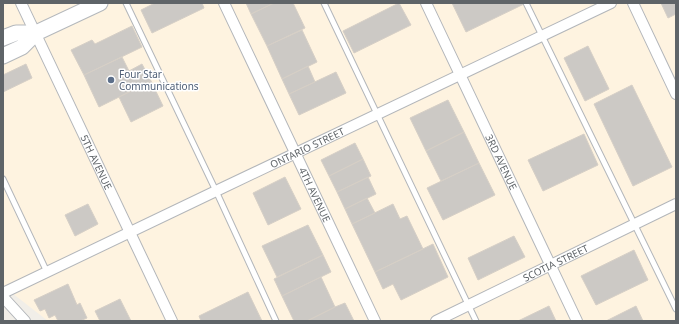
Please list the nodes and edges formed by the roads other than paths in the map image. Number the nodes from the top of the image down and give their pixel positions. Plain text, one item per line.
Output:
1 (22, 3) edge
2 (100, 3) edge
3 (126, 3) edge
4 (224, 3) edge
5 (324, 3) edge
6 (426, 3) edge
7 (526, 3) edge
8 (611, 3) edge
9 (633, 3) edge
10 (36, 33) junction
11 (542, 36) junction
12 (3, 38) edge
13 (3, 56) edge
14 (460, 75) junction
15 (676, 94) edge
16 (377, 114) junction
17 (295, 153) junction
18 (3, 179) edge
19 (216, 191) junction
20 (676, 204) edge
21 (635, 224) junction
22 (130, 232) junction
23 (550, 265) junction
24 (47, 272) junction
25 (3, 293) edge
26 (3, 297) edge
27 (469, 305) junction
28 (676, 309) edge
29 (25, 321) edge
30 (172, 321) edge
31 (276, 321) edge
32 (375, 321) edge
33 (436, 321) edge
34 (476, 321) edge
35 (577, 321) edge

1 - 10 street, 5TH AVENUE
2 - 10 main road
3 - 19 lane
4 - 17 street, 4TH AVENUE
5 - 16 lane
6 - 14 street, 3RD AVENUE
7 - 11 lane
8 - 11 street, ONTARIO STREET
9 - 15 street
10 - 12 main road
10 - 13 main road
10 - 22 street, 5TH AVENUE
11 - 14 street, ONTARIO STREET
11 - 21 lane
14 - 16 street, ONTARIO STREET
14 - 23 street, 3RD AVENUE
16 - 17 street, ONTARIO STREET
16 - 27 lane
17 - 19 street, ONTARIO STREET
17 - 32 street, 4TH AVENUE
18 - 24 lane
19 - 22 street, ONTARIO STREET
19 - 31 lane
20 - 21 street, SCOTIA STREET
21 - 23 street, SCOTIA STREET
21 - 28 lane
22 - 24 street, ONTARIO STREET
22 - 30 street, 5TH AVENUE
23 - 27 street, SCOTIA STREET
23 - 35 street, 3RD AVENUE
24 - 25 street, ONTARIO STREET
26 - 29 street
27 - 33 street, SCOTIA STREET
27 - 34 lane

